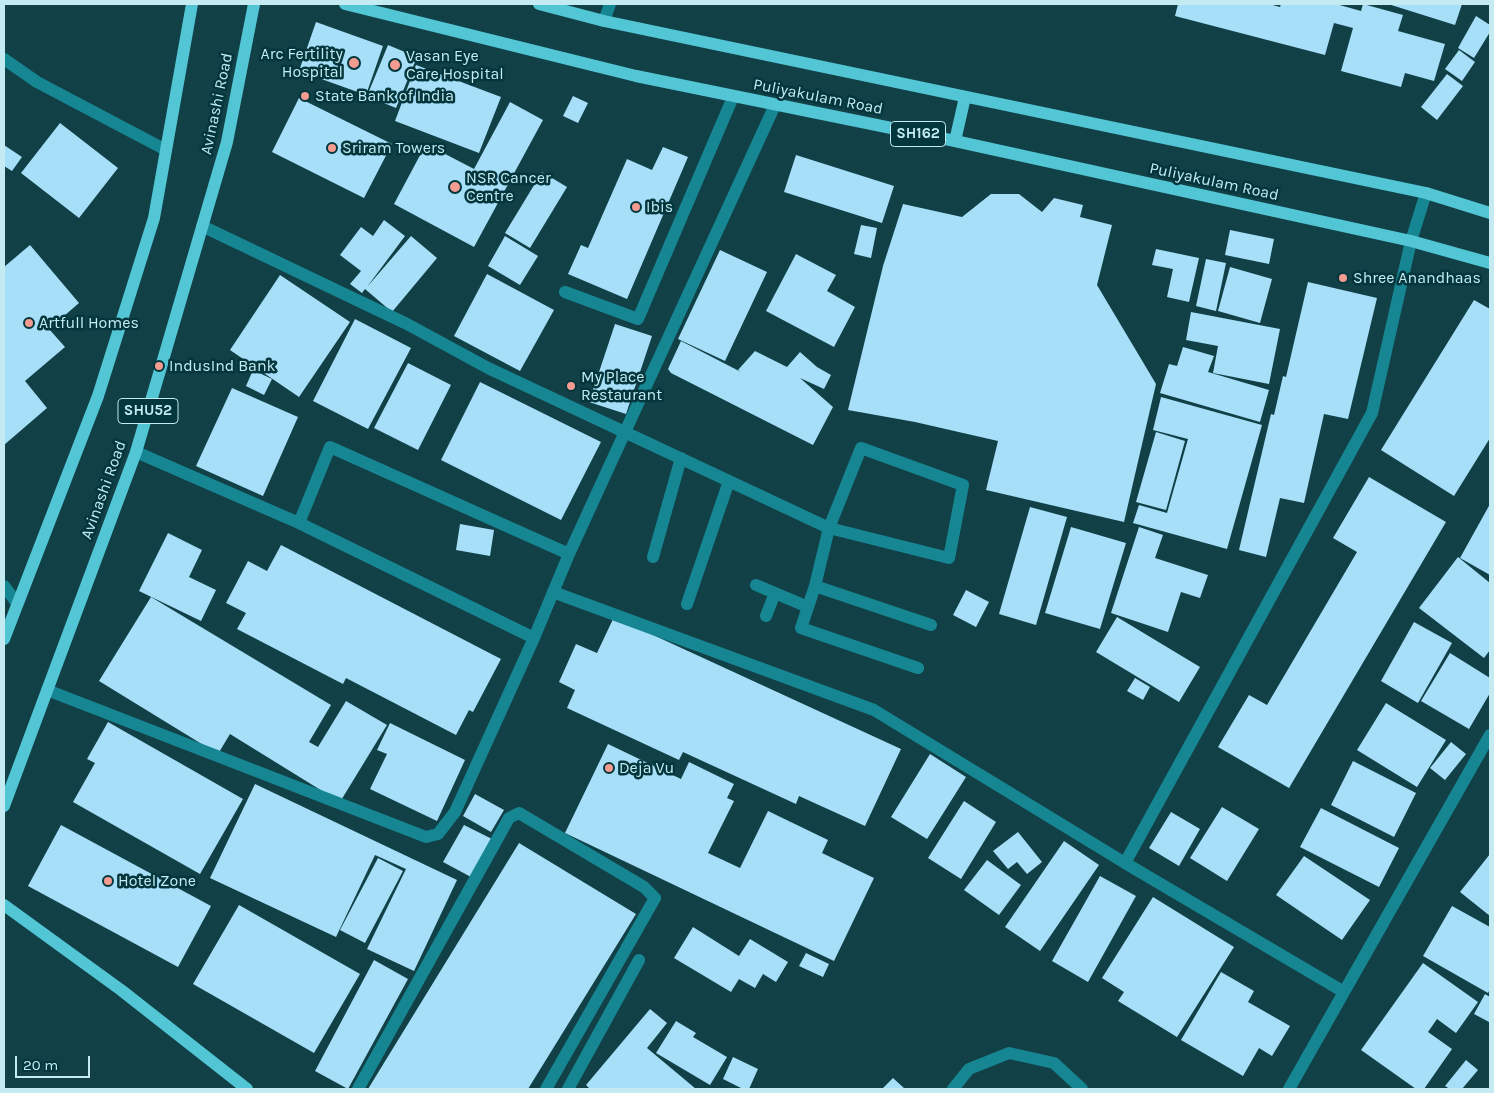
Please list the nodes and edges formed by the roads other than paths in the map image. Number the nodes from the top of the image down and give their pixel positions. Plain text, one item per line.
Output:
1 (192, 4) edge
2 (254, 4) edge
3 (345, 4) edge
4 (539, 4) edge
5 (610, 4) edge
6 (604, 21) junction
7 (4, 59) edge
8 (733, 97) junction
9 (965, 97) junction
10 (775, 105) junction
11 (955, 141) junction
12 (166, 150) junction
13 (1426, 193) junction
14 (1490, 213) edge
15 (202, 226) junction
16 (1411, 241) junction
17 (1490, 263) edge
18 (565, 292) dead end
19 (625, 431) junction
20 (136, 452) junction
21 (681, 458) junction
22 (729, 481) junction
23 (299, 523) junction
24 (828, 528) junction
25 (569, 554) junction
26 (653, 557) dead end
27 (756, 585) dead end
28 (4, 586) edge
29 (815, 586) junction
30 (553, 592) junction
31 (775, 593) junction
32 (18, 604) junction
33 (687, 604) dead end
34 (808, 607) junction
35 (766, 616) dead end
36 (931, 625) dead end
37 (534, 638) junction
38 (4, 639) edge
39 (918, 668) dead end
40 (47, 690) junction
41 (1490, 735) edge
42 (4, 806) edge
43 (1125, 864) junction
44 (4, 905) edge
45 (640, 960) dead end
46 (1344, 992) junction
47 (247, 1089) edge
48 (358, 1089) edge
49 (546, 1089) edge
50 (568, 1089) edge
51 (953, 1089) edge
52 (1082, 1089) edge
53 (1289, 1089) edge

1 - 12 main road, SHU52
2 - 15 main road, Avinashi Road / SHU52
3 - 8 main road, Puliyakulam Road / SH162
4 - 6 main road, Puliyakulam Road
5 - 6 street
6 - 9 main road, Puliyakulam Road
7 - 12 street
8 - 10 main road, Puliyakulam Road / SH162
8 - 18 street
9 - 11 main road
9 - 13 main road, Puliyakulam Road
10 - 11 main road, Puliyakulam Road / SH162
10 - 19 street
11 - 16 main road, Puliyakulam Road / SH162
12 - 32 main road, SHU52
13 - 14 main road, Puliyakulam Road
13 - 16 street
15 - 19 street
15 - 20 main road, Avinashi Road / SHU52
16 - 17 main road, Puliyakulam Road / SH162
16 - 43 street
19 - 21 street
19 - 25 street
20 - 23 street
20 - 40 main road, Avinashi Road / SHU52
21 - 22 street
21 - 26 street
22 - 24 street
22 - 33 street
23 - 25 street
23 - 37 street
24 - 24 street
24 - 29 street
25 - 30 street
27 - 31 street
28 - 32 street
29 - 34 street
29 - 36 street
30 - 37 street
30 - 43 street
31 - 34 street
31 - 35 street
32 - 38 main road, SHU52
34 - 39 street
37 - 40 street
40 - 42 main road, Avinashi Road / SHU52
41 - 46 street
43 - 46 street
44 - 47 main road
45 - 50 street
46 - 53 street
48 - 49 street
51 - 52 street

